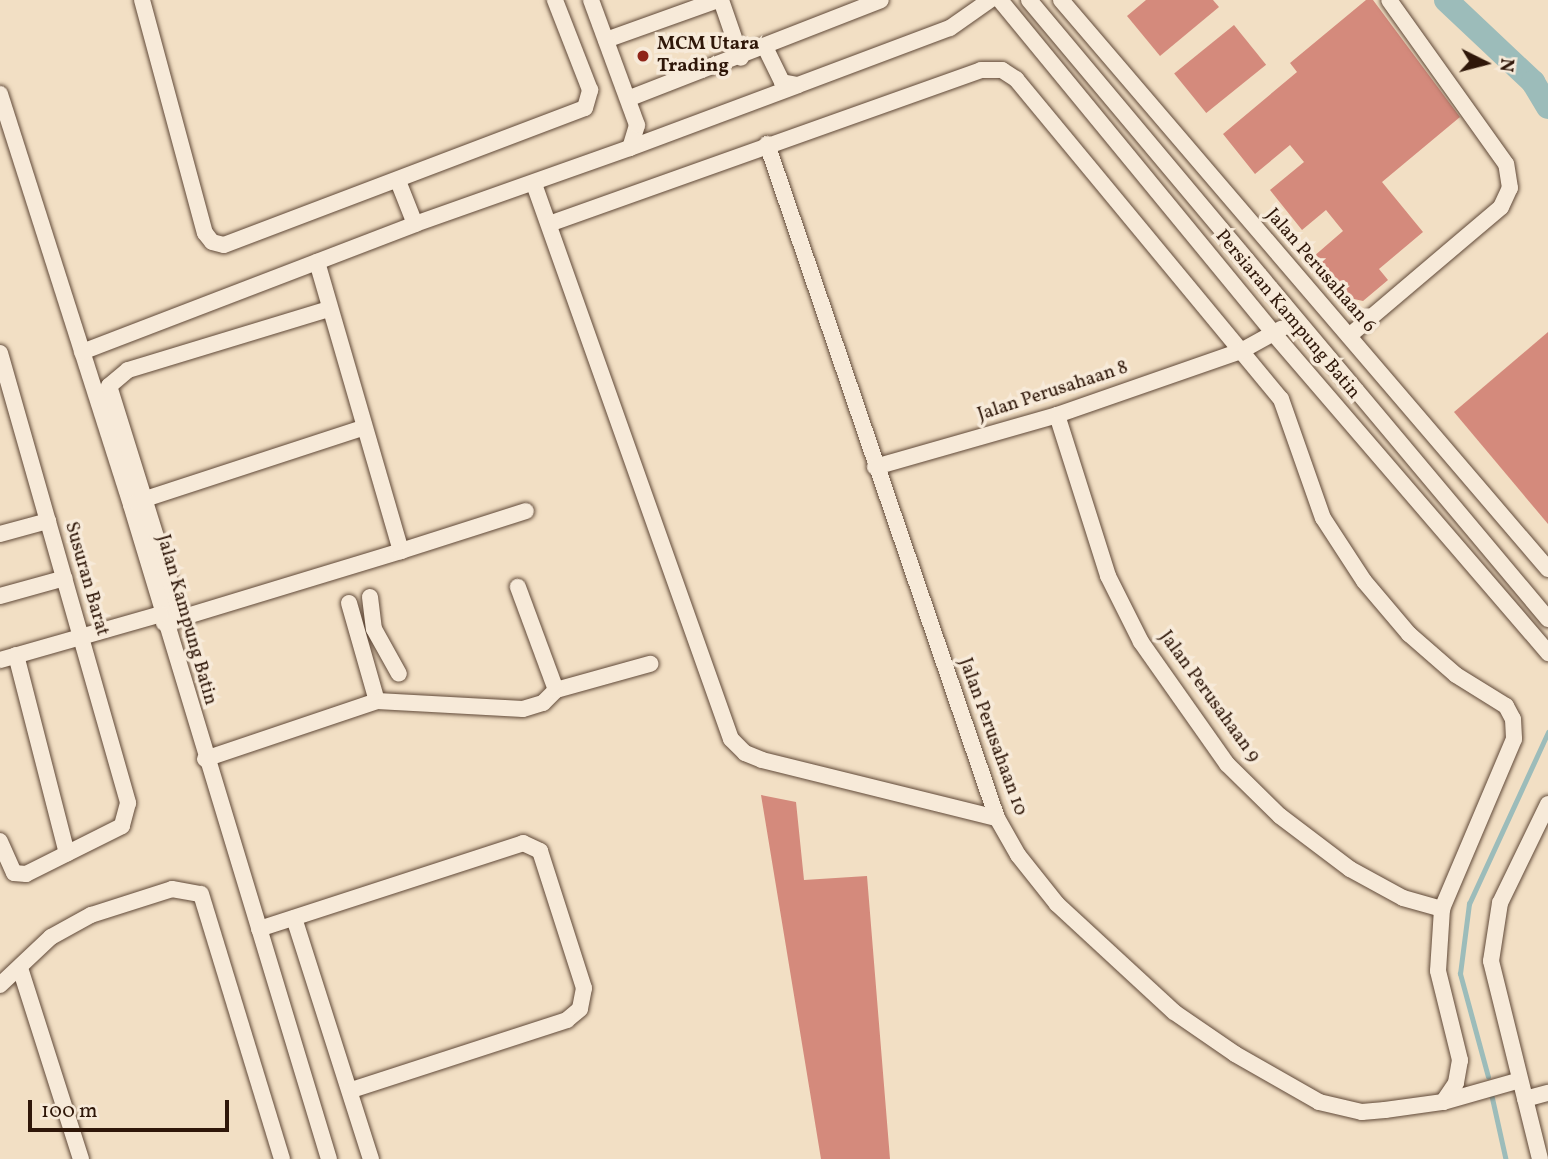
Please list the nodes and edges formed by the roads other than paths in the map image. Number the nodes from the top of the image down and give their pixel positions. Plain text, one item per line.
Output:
1 (142, 0) edge
2 (555, 0) edge
3 (591, 0) edge
4 (720, 0) edge
5 (881, 0) edge
6 (990, 0) edge
7 (1000, 0) edge
8 (1029, 0) edge
9 (1061, 0) edge
10 (1389, 0) edge
11 (606, 40) junction
12 (766, 48) junction
13 (741, 58) junction
14 (799, 85) junction
15 (0, 94) edge
16 (630, 98) junction
17 (767, 144) junction
18 (630, 148) junction
19 (398, 181) junction
20 (534, 184) junction
21 (415, 224) junction
22 (549, 224) junction
23 (317, 262) junction
24 (329, 309) junction
25 (1293, 318) junction
26 (1274, 334) junction
27 (1349, 336) junction
28 (1241, 351) junction
29 (82, 352) junction
30 (0, 353) edge
31 (1057, 415) junction
32 (363, 428) junction
33 (875, 467) junction
34 (137, 500) junction
35 (526, 511) dead end
36 (48, 521) junction
37 (0, 534) edge
38 (401, 551) junction
39 (1548, 569) edge
40 (65, 578) junction
41 (518, 587) dead end
42 (0, 596) edge
43 (370, 597) dead end
44 (349, 603) dead end
45 (181, 617) junction
46 (163, 619) junction
47 (1548, 619) edge
48 (366, 630) junction
49 (81, 638) junction
50 (1548, 653) edge
51 (8, 658) edge
52 (650, 664) dead end
53 (399, 674) dead end
54 (556, 690) junction
55 (377, 701) junction
56 (205, 759) junction
57 (1548, 804) edge
58 (997, 818) junction
59 (0, 841) edge
60 (67, 854) junction
61 (1442, 909) junction
62 (294, 918) junction
63 (259, 929) junction
64 (20, 968) junction
65 (0, 985) edge
66 (1520, 1080) junction
67 (351, 1090) junction
68 (1548, 1093) edge
69 (1525, 1099) junction
70 (1443, 1102) junction
71 (81, 1159) edge
72 (282, 1159) edge
73 (329, 1159) edge
74 (371, 1159) edge
75 (1540, 1159) edge

1 - 19 street
2 - 19 street
3 - 11 street
4 - 11 street
4 - 13 street
5 - 12 street
6 - 14 street
7 - 26 street, Persiaran Kampung Batin
8 - 25 street, Persiaran Kampung Batin
9 - 27 street, Jalan Perusahaan 6
10 - 27 street
11 - 16 street
12 - 13 street
12 - 14 street
13 - 16 street
14 - 18 street
15 - 29 street, Jalan Kampung Batin
16 - 18 street
17 - 22 street
17 - 28 street
17 - 33 street, Jalan Perusahaan 10
18 - 20 street
19 - 21 street
20 - 21 street
20 - 22 street
21 - 23 street
22 - 58 street
23 - 24 street
23 - 29 street
24 - 32 street
24 - 34 street
25 - 26 street, Jalan Perusahaan 8
25 - 47 street, Persiaran Kampung Batin
26 - 28 street, Jalan Perusahaan 8
26 - 50 street, Persiaran Kampung Batin
27 - 39 street, Jalan Perusahaan 6
28 - 31 street, Jalan Perusahaan 8
28 - 61 street
29 - 34 street, Jalan Kampung Batin
30 - 36 street, Susuran Barat
31 - 33 street, Jalan Perusahaan 8
31 - 61 street, Jalan Perusahaan 9
32 - 34 street
32 - 38 street
33 - 58 street, Jalan Perusahaan 10
34 - 45 street
34 - 46 street, Jalan Kampung Batin
35 - 38 street
36 - 37 street
36 - 40 street, Susuran Barat
38 - 45 street
40 - 42 street
40 - 49 street, Susuran Barat
41 - 54 street
43 - 48 street
44 - 48 street
45 - 46 street
46 - 49 street
46 - 56 street, Jalan Kampung Batin
48 - 53 street
48 - 55 street
49 - 51 street
49 - 60 street, Susuran Barat
51 - 60 street
52 - 54 street
54 - 55 street
55 - 56 street
56 - 63 street, Jalan Kampung Batin
57 - 66 street
58 - 70 street, Jalan Perusahaan 10
59 - 60 street
61 - 70 street
62 - 63 street
62 - 67 street
62 - 67 street
63 - 73 street, Jalan Kampung Batin
64 - 65 street
64 - 71 street
64 - 72 street
66 - 69 street
66 - 70 street, Jalan Perusahaan 10
67 - 74 street
68 - 69 street
69 - 75 street

